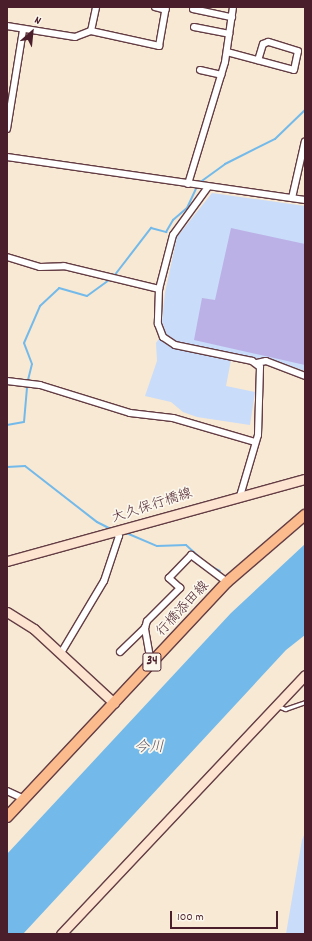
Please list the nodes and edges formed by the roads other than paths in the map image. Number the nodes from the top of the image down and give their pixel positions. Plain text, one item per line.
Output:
1 (96, 7) edge
2 (154, 7) edge
3 (233, 7) edge
4 (166, 8) edge
5 (201, 8) edge
6 (193, 9) dead end
7 (232, 18) junction
8 (7, 26) edge
9 (194, 27) dead end
10 (23, 30) junction
11 (91, 32) junction
12 (229, 34) junction
13 (227, 52) junction
14 (258, 60) junction
15 (200, 70) dead end
16 (221, 75) junction
17 (7, 129) edge
18 (305, 141) edge
19 (7, 157) edge
20 (188, 184) junction
21 (208, 187) junction
22 (292, 198) junction
23 (305, 200) edge
24 (7, 257) edge
25 (159, 289) junction
26 (257, 363) junction
27 (305, 376) edge
28 (7, 381) edge
29 (255, 442) junction
30 (305, 479) edge
31 (240, 496) junction
32 (305, 516) edge
33 (116, 533) junction
34 (7, 561) edge
35 (227, 582) junction
36 (7, 612) edge
37 (145, 628) junction
38 (120, 652) dead end
39 (61, 653) junction
40 (151, 663) junction
41 (305, 675) edge
42 (305, 702) edge
43 (114, 703) junction
44 (276, 704) junction
45 (7, 791) edge
46 (24, 799) junction
47 (7, 817) edge
48 (61, 934) edge

1 - 11 street
2 - 4 street
3 - 7 street
4 - 11 street
5 - 6 street
5 - 7 street
7 - 12 street
8 - 10 street
9 - 12 street
10 - 11 street
10 - 17 street
12 - 13 street
13 - 14 street
13 - 16 street
14 - 14 street
15 - 16 street
16 - 20 street
18 - 22 street
19 - 20 street
20 - 21 street
21 - 22 street
21 - 25 street
22 - 23 street
24 - 25 street
25 - 26 street
26 - 27 street
26 - 29 street
28 - 29 street
29 - 31 street
30 - 31 main road, 大久保行橋線
31 - 33 main road, 大久保行橋線
32 - 35 main road, 行橋添田線 / 34
33 - 34 main road, 大久保行橋線
33 - 39 street
35 - 37 street
35 - 40 main road, 行橋添田線 / 34
36 - 39 main road
37 - 38 street
37 - 40 street
39 - 43 main road
40 - 43 main road, 行橋添田線 / 34
41 - 44 main road
42 - 44 lane
43 - 46 main road, 行橋添田線 / 34
44 - 48 main road
45 - 46 street
46 - 47 main road, 行橋添田線 / 34

